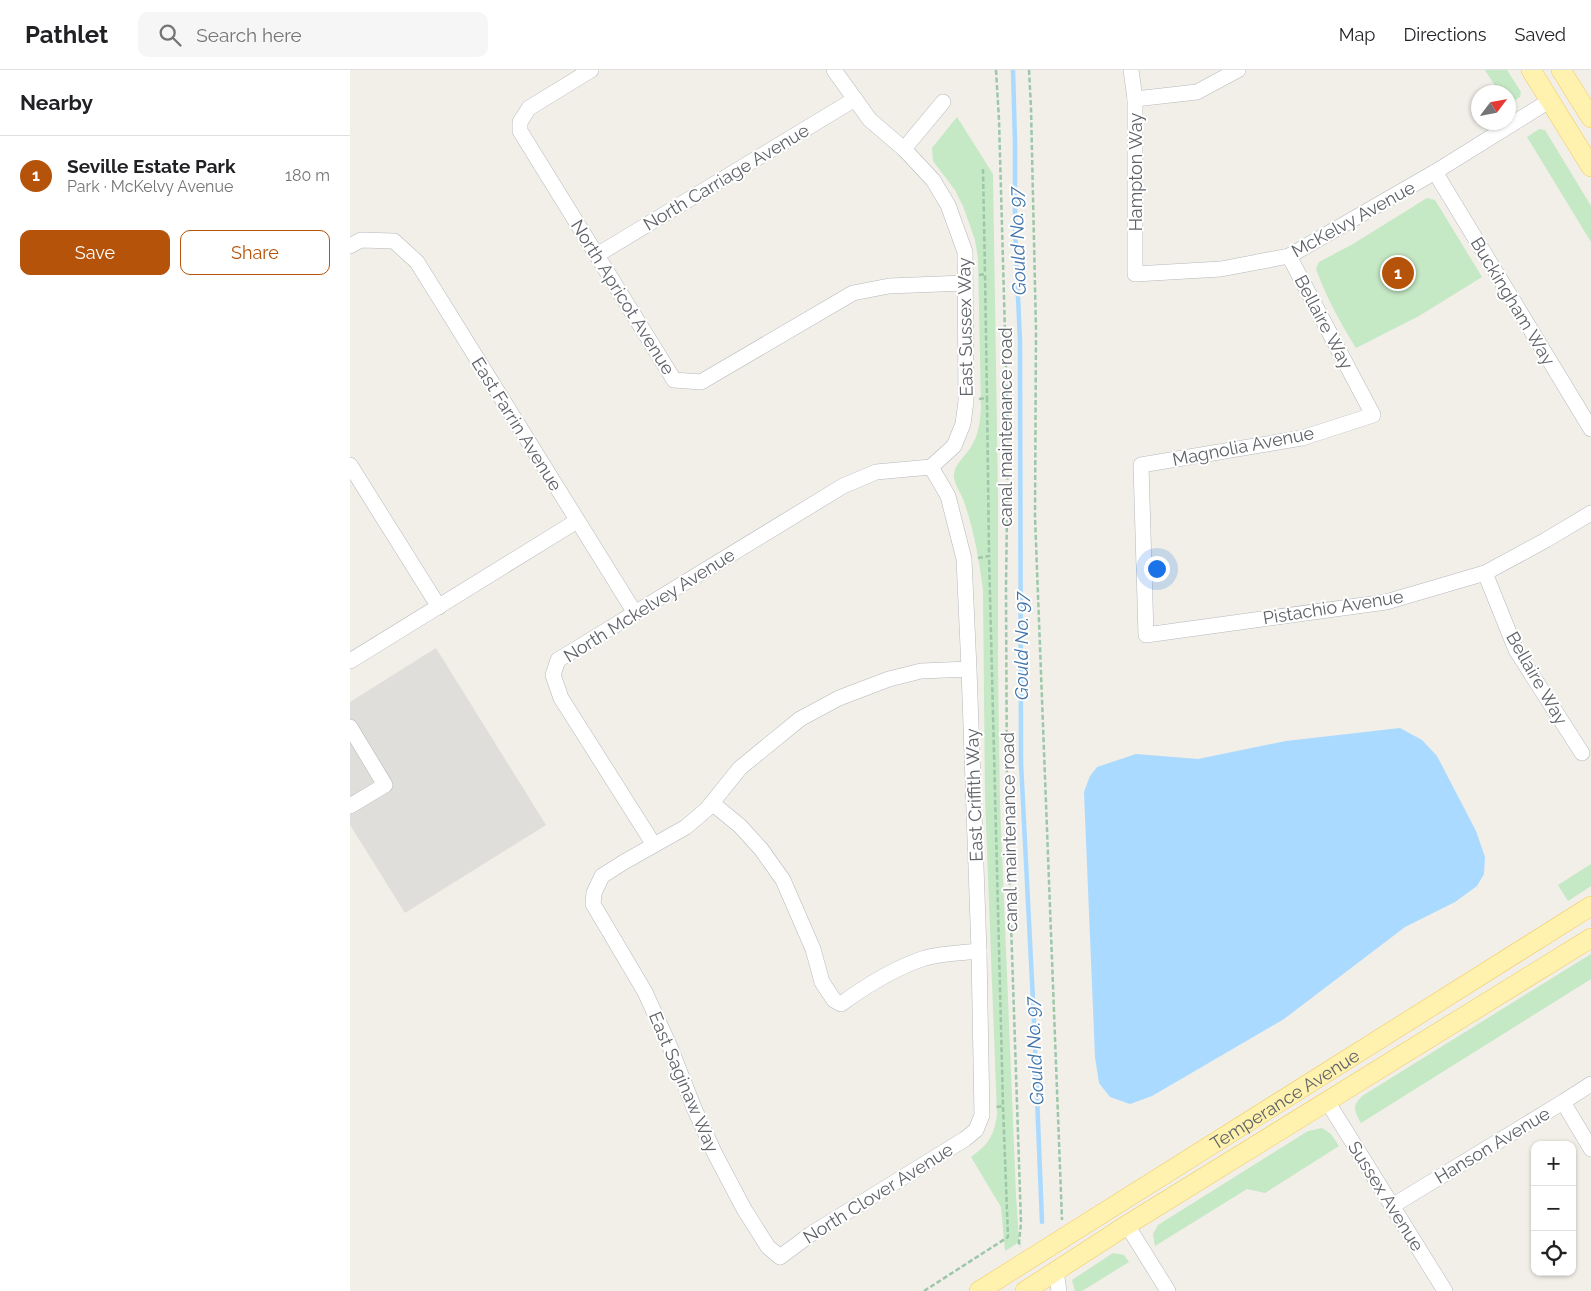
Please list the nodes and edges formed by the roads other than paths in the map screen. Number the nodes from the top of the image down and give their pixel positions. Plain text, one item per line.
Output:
1 (591, 70) edge
2 (834, 70) edge
3 (1131, 70) edge
4 (1238, 70) edge
5 (1531, 70) edge
6 (1562, 70) edge
7 (855, 99) junction
8 (1135, 99) junction
9 (1549, 101) junction
10 (943, 102) dead end
11 (1591, 118) edge
12 (1591, 144) edge
13 (904, 149) junction
14 (1591, 167) edge
15 (1435, 172) junction
16 (350, 246) edge
17 (597, 255) junction
18 (1289, 256) junction
19 (1135, 274) joint
20 (965, 279) junction
21 (1373, 415) joint
22 (1591, 429) edge
23 (350, 465) edge
24 (931, 467) junction
25 (1591, 513) edge
26 (577, 521) junction
27 (1485, 572) junction
28 (438, 607) junction
29 (635, 613) junction
30 (1146, 635) joint
31 (350, 661) edge
32 (970, 669) junction
33 (350, 728) edge
34 (1582, 753) dead end
35 (712, 803) junction
36 (350, 806) edge
37 (654, 845) junction
38 (1591, 906) edge
39 (1591, 938) edge
40 (979, 951) junction
41 (1591, 1084) edge
42 (1327, 1101) junction
43 (1563, 1102) junction
44 (976, 1130) joint
45 (1234, 1131) junction
46 (1591, 1149) edge
47 (1392, 1206) junction
48 (1127, 1225) junction
49 (780, 1257) joint
50 (1056, 1271) junction
51 (979, 1291) edge
52 (1025, 1291) edge
53 (1059, 1291) edge
54 (1168, 1291) edge
55 (1445, 1291) edge

1 - 17 street, North Apricot Avenue
2 - 7 street, East Sussex Way
3 - 8 street, Hampton Way
4 - 8 street
5 - 9 main road
6 - 11 main road
7 - 13 street, East Sussex Way
7 - 17 street, North Carriage Avenue
8 - 19 street, Hampton Way
9 - 12 main road
9 - 14 main road
9 - 15 street, McKelvy Avenue
10 - 13 street
13 - 20 street, East Sussex Way
15 - 18 street, McKelvy Avenue
15 - 22 street, Buckingham Way
16 - 26 street, East Farrin Avenue
17 - 20 street, North Apricot Avenue
18 - 19 street, McKelvy Avenue
18 - 21 street, Bellaire Way
20 - 24 street, East Sussex Way
21 - 30 street, Magnolia Avenue
23 - 28 street
24 - 29 street, North Mckelvey Avenue
24 - 32 street, East Criffith Way
25 - 27 street, Pistachio Avenue
26 - 28 street
26 - 29 street, East Farrin Avenue
27 - 30 street, Pistachio Avenue
27 - 34 street, Bellaire Way
28 - 31 street
29 - 37 street, North Mckelvey Avenue
32 - 35 street
32 - 40 street, East Criffith Way
33 - 36 street
35 - 37 street
35 - 40 street
37 - 49 street, East Saginaw Way
38 - 45 main road, Temperance Avenue
39 - 42 main road, Temperance Avenue
40 - 44 street, East Criffith Way
41 - 43 street, Hanson Avenue
42 - 47 street, Sussex Avenue
42 - 48 main road, Temperance Avenue
43 - 46 street
43 - 47 street, Hanson Avenue
44 - 49 street, North Clover Avenue
45 - 48 main road
45 - 51 main road, Temperance Avenue
47 - 55 street, Sussex Avenue
48 - 50 main road, Temperance Avenue
48 - 54 street
50 - 52 main road, Temperance Avenue
50 - 53 street

